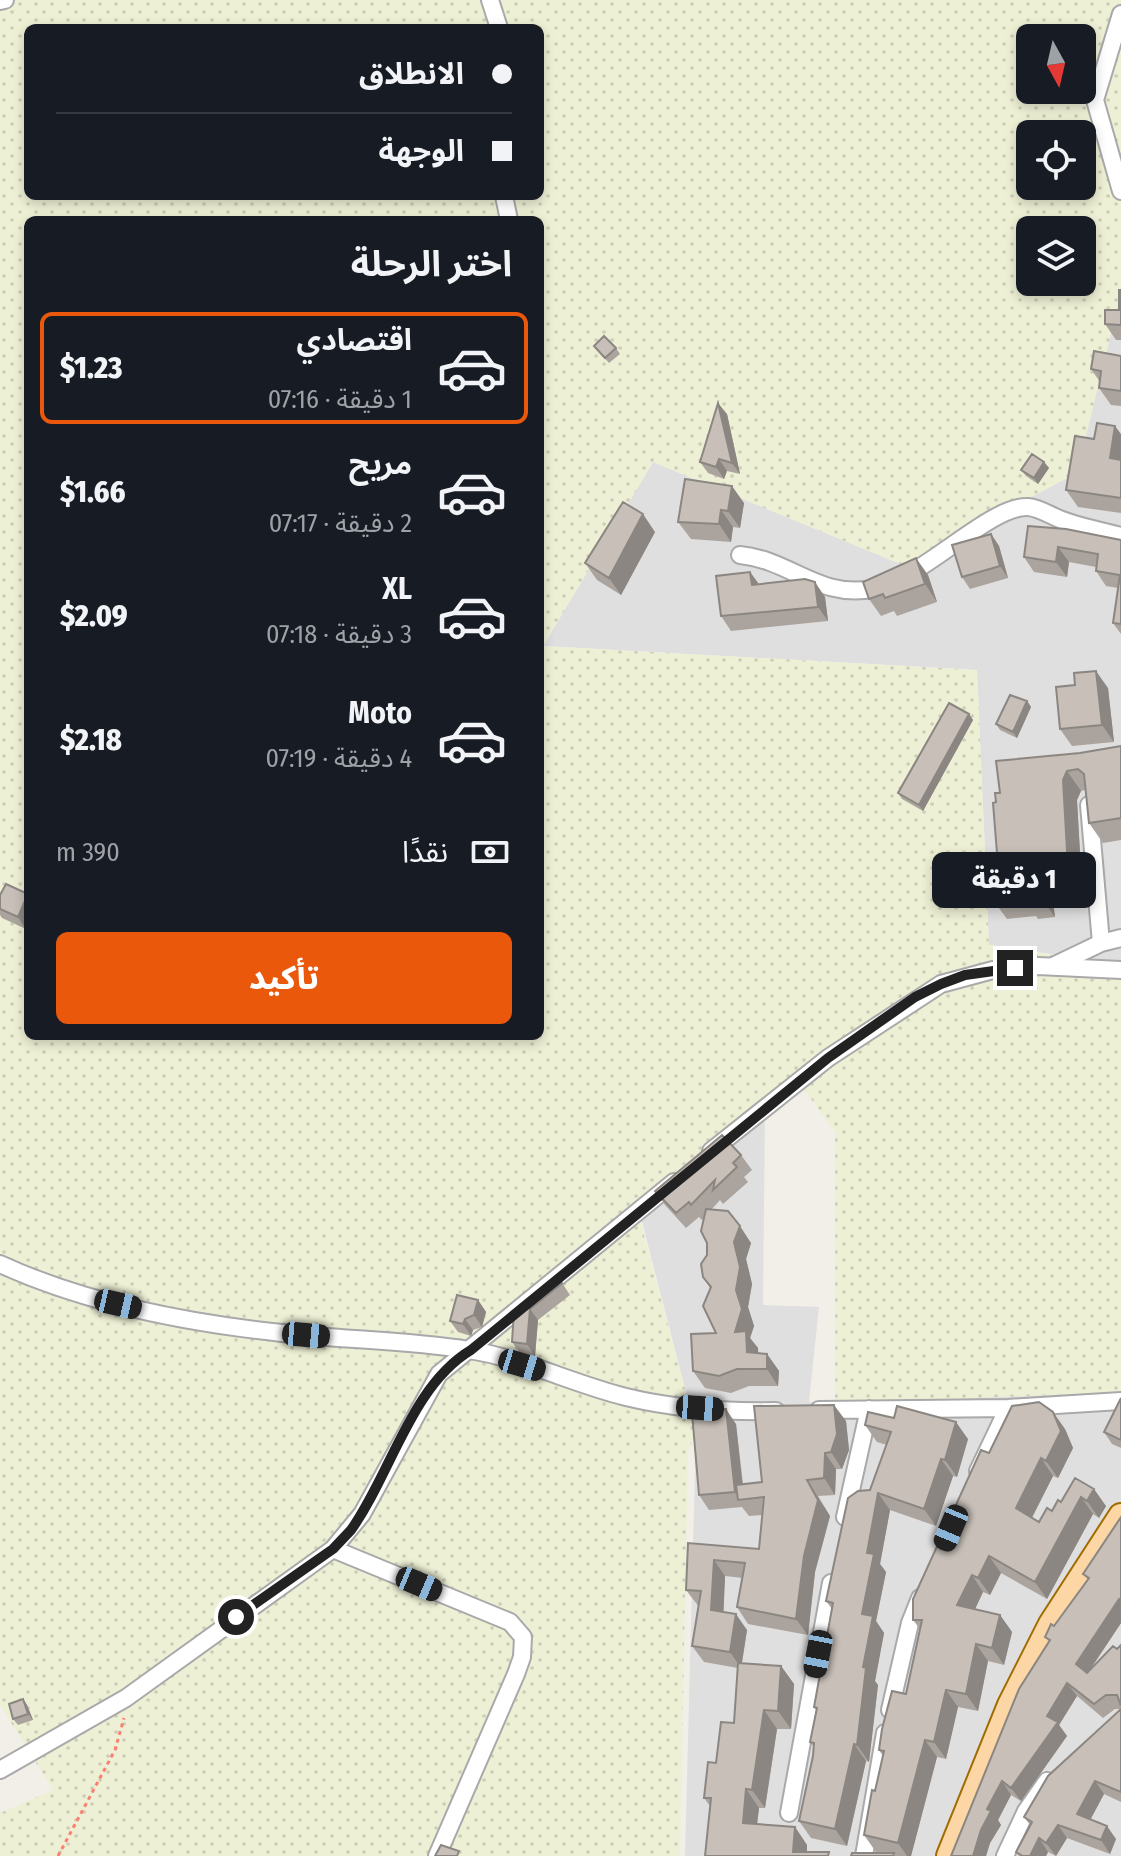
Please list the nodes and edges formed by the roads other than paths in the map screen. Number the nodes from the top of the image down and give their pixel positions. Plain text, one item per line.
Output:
1 (490, 0) edge
2 (1121, 14) edge
3 (498, 24) edge
4 (1121, 191) edge
5 (1121, 536) edge
6 (740, 555) dead end
7 (1088, 799) edge
8 (1121, 938) edge
9 (1101, 943) junction
10 (1052, 966) junction
11 (1121, 970) edge
12 (0, 1264) edge
13 (471, 1350) junction
14 (1121, 1401) edge
15 (1008, 1408) junction
16 (869, 1409) junction
17 (970, 1488) edge
18 (1121, 1516) edge
19 (843, 1528) edge
20 (333, 1549) junction
21 (833, 1572) edge
22 (929, 1579) edge
23 (1, 1767) edge
24 (1056, 1772) edge
25 (789, 1813) dead end
26 (437, 1856) edge
27 (864, 1856) edge
28 (949, 1856) edge
29 (1005, 1856) edge

1 - 3 street
2 - 4 street
5 - 6 street
7 - 9 street
8 - 9 street
9 - 10 street
10 - 11 street
10 - 13 street
12 - 13 street
13 - 16 street
13 - 20 street
14 - 15 street
15 - 16 street
15 - 17 street
16 - 19 street
18 - 28 main road
20 - 23 street
20 - 26 street
21 - 25 street
22 - 27 street
24 - 29 street

